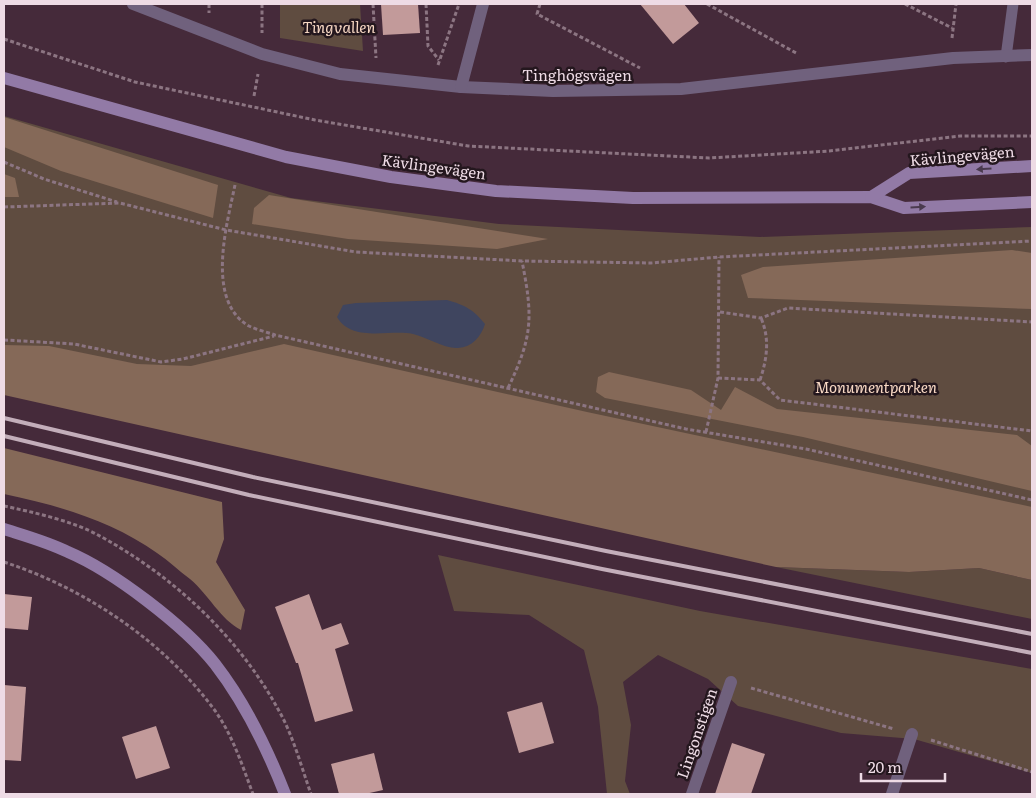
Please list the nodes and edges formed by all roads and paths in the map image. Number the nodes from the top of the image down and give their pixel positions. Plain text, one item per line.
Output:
1 (133, 4) edge
2 (373, 4) edge
3 (426, 4) edge
4 (459, 4) edge
5 (483, 4) edge
6 (540, 4) edge
7 (707, 4) edge
8 (906, 4) edge
9 (956, 4) edge
10 (1013, 4) edge
11 (952, 28) junction
12 (4, 39) edge
13 (1032, 55) edge
14 (1006, 57) junction
15 (953, 58) junction
16 (440, 61) junction
17 (647, 72) dead end
18 (829, 72) junction
19 (4, 78) edge
20 (377, 78) junction
21 (430, 84) junction
22 (461, 87) junction
23 (1032, 136) edge
24 (4, 162) edge
25 (1032, 166) edge
26 (235, 185) dead end
27 (871, 197) junction
28 (1032, 202) edge
29 (120, 203) junction
30 (4, 207) edge
31 (226, 230) junction
32 (1032, 241) edge
33 (719, 257) junction
34 (522, 261) junction
35 (720, 312) junction
36 (761, 318) junction
37 (1032, 322) edge
38 (275, 335) junction
39 (4, 340) edge
40 (718, 378) junction
41 (760, 380) junction
42 (508, 388) junction
43 (1032, 431) edge
44 (706, 432) junction
45 (1032, 500) edge
46 (4, 529) edge
47 (4, 562) edge
48 (731, 682) joint
49 (912, 734) junction
50 (1032, 772) edge
51 (253, 794) edge
52 (285, 794) edge
53 (692, 794) edge
54 (892, 794) edge

1 - 20 street, Tinghögsvägen
2 - 20 path
3 - 16 path
4 - 16 path
5 - 22 street
6 - 17 path
7 - 18 path
8 - 11 path
9 - 11 path
10 - 14 lane
11 - 15 path
12 - 23 path
13 - 14 street, Tinghögsvägen
14 - 15 street, Tinghögsvägen
15 - 18 street, Tinghögsvägen
16 - 21 path
18 - 22 street, Tinghögsvägen
19 - 27 main road, Kävlingevägen
20 - 21 street, Tinghögsvägen
21 - 22 street, Tinghögsvägen
24 - 29 path
25 -> 27 main road, Kävlingevägen
26 - 31 path
27 -> 28 main road, Kävlingevägen
29 - 30 path
29 - 31 path
31 - 34 path
31 - 38 path
32 - 33 path
33 - 34 path
33 - 35 path
34 - 42 path
35 - 36 path
35 - 40 path
36 - 37 path
36 - 41 path
38 - 39 path
38 - 42 path
40 - 41 path
40 - 44 path
41 - 43 path
42 - 44 path
44 - 45 path
46 - 52 main road
47 - 51 path
48 - 49 path
48 - 53 street, Lingonstigen
49 - 50 path
49 - 54 street

